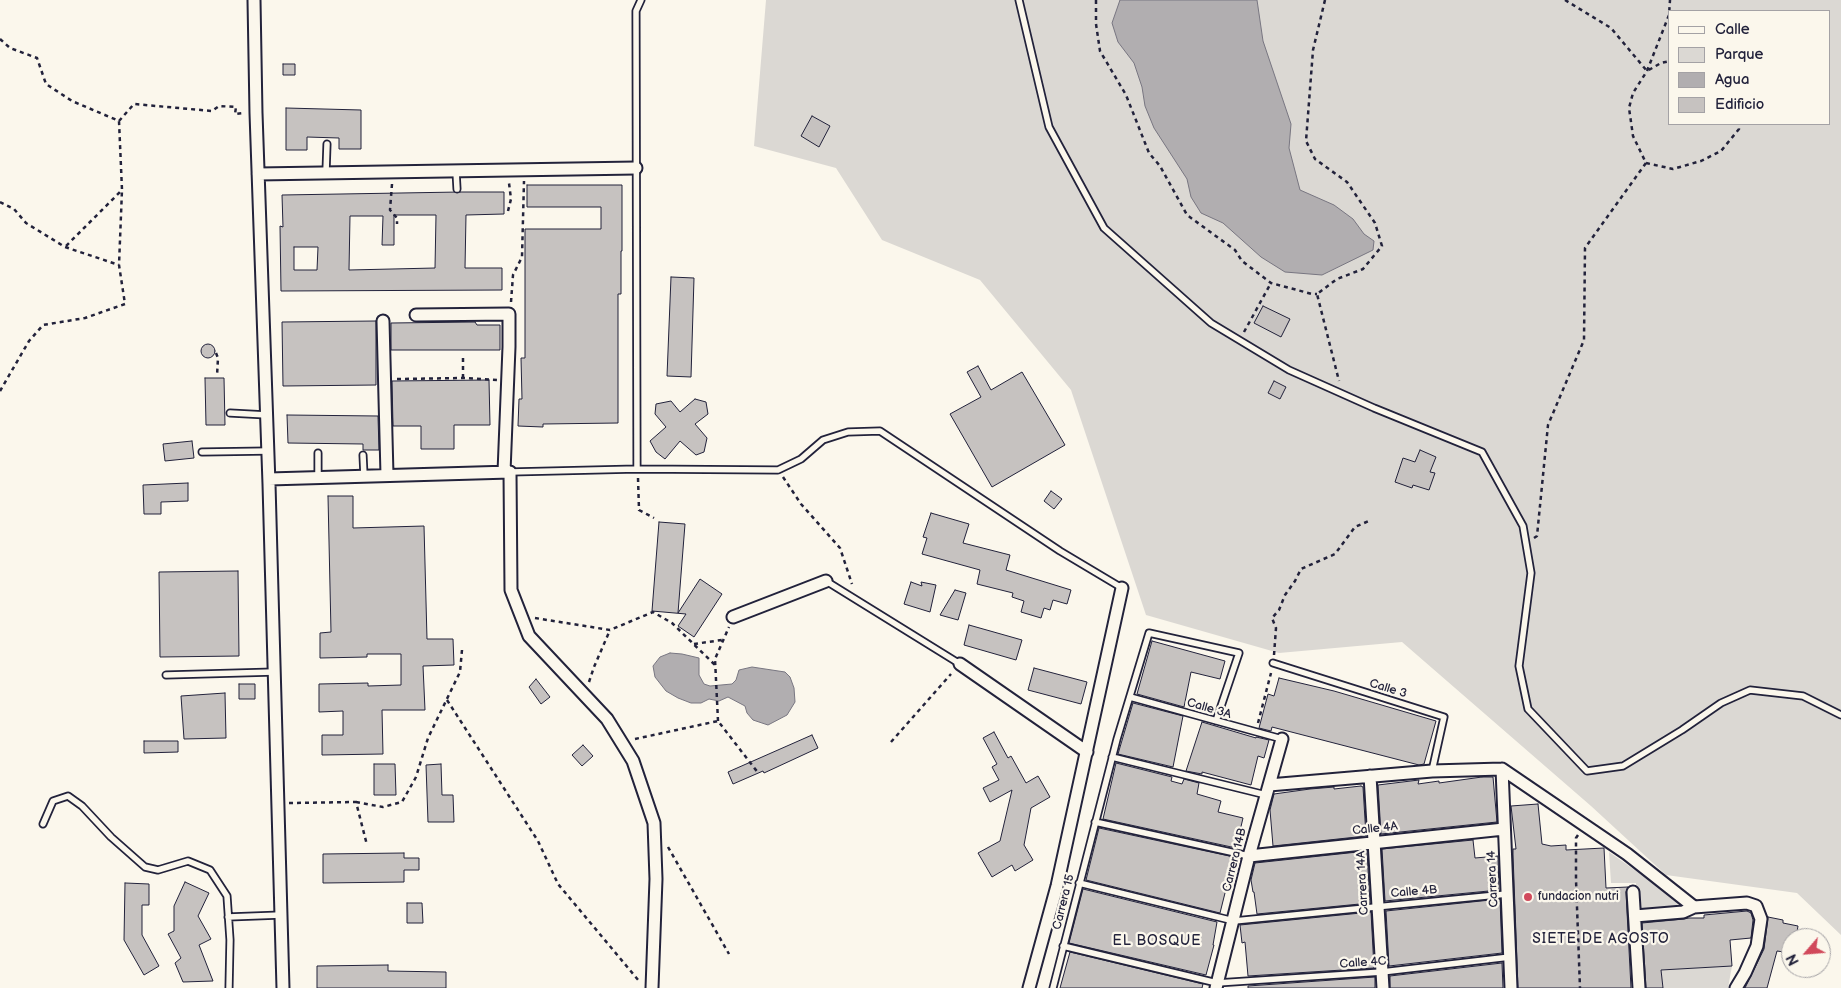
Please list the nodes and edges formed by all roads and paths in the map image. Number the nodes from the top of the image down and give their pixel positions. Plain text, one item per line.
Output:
1 (254, 0) edge
2 (642, 0) edge
3 (1019, 0) edge
4 (1096, 0) edge
5 (1325, 0) edge
6 (1565, 0) edge
7 (1668, 18) edge
8 (0, 38) edge
9 (1668, 61) edge
10 (1647, 71) junction
11 (235, 114) dead end
12 (119, 121) junction
13 (1738, 125) edge
14 (327, 144) dead end
15 (1646, 163) junction
16 (636, 168) junction
17 (524, 169) junction
18 (456, 170) junction
19 (507, 170) junction
20 (393, 171) junction
21 (326, 172) junction
22 (258, 174) junction
23 (457, 189) dead end
24 (122, 190) junction
25 (0, 202) edge
26 (508, 211) dead end
27 (397, 224) dead end
28 (65, 247) junction
29 (119, 265) junction
30 (1271, 283) junction
31 (1317, 294) junction
32 (509, 314) junction
33 (416, 315) dead end
34 (382, 321) dead end
35 (1239, 340) junction
36 (216, 353) dead end
37 (463, 354) dead end
38 (217, 376) dead end
39 (463, 378) junction
40 (385, 380) junction
41 (508, 380) junction
42 (0, 390) edge
43 (1343, 394) junction
44 (230, 414) dead end
45 (267, 415) junction
46 (268, 451) junction
47 (202, 452) dead end
48 (318, 453) dead end
49 (363, 455) dead end
50 (637, 469) junction
51 (778, 470) junction
52 (507, 472) junction
53 (387, 475) junction
54 (364, 476) junction
55 (318, 477) junction
56 (268, 479) junction
57 (654, 518) dead end
58 (1371, 520) dead end
59 (1526, 544) junction
60 (826, 580) joint
61 (1122, 588) joint
62 (857, 600) junction
63 (521, 616) junction
64 (733, 617) joint
65 (610, 630) junction
66 (723, 640) junction
67 (694, 644) junction
68 (462, 650) dead end
69 (960, 664) junction
70 (1273, 664) junction
71 (715, 665) junction
72 (274, 672) junction
73 (166, 675) dead end
74 (585, 696) junction
75 (1130, 697) junction
76 (446, 700) junction
77 (1841, 715) edge
78 (718, 721) junction
79 (1216, 721) junction
80 (1256, 732) junction
81 (1282, 739) joint
82 (621, 741) junction
83 (891, 742) dead end
84 (1086, 752) junction
85 (1112, 757) junction
86 (1502, 769) junction
87 (1432, 771) junction
88 (758, 774) dead end
89 (1370, 776) junction
90 (1268, 790) junction
91 (356, 802) junction
92 (278, 803) junction
93 (1095, 822) junction
94 (654, 823) junction
95 (43, 824) dead end
96 (1584, 825) junction
97 (1504, 829) junction
98 (1374, 842) junction
99 (366, 846) dead end
100 (1249, 856) junction
101 (1079, 884) junction
102 (1634, 892) dead end
103 (1507, 894) junction
104 (1378, 905) junction
105 (1694, 908) junction
106 (281, 916) junction
107 (1635, 916) junction
108 (228, 917) junction
109 (1234, 921) junction
110 (1064, 946) junction
111 (730, 954) dead end
112 (1510, 957) junction
113 (1382, 972) junction
114 (639, 981) dead end
115 (1216, 986) edge
116 (229, 988) edge
117 (283, 988) edge
118 (652, 988) edge
119 (1029, 988) edge
120 (1053, 988) edge
121 (1383, 988) edge
122 (1512, 988) edge
123 (1580, 988) edge
124 (1639, 988) edge
125 (1736, 988) edge

1 - 22 street
2 - 16 lane
3 - 35 lane
4 - 30 path
5 - 31 path
6 - 10 path
7 - 10 path
8 - 12 path
9 - 10 path
10 - 15 path
11 - 12 path
12 - 24 path
13 - 15 path
14 - 21 lane
15 - 59 path
16 - 17 street
16 - 50 lane
17 - 19 street
17 - 32 path
18 - 19 street
18 - 20 street
18 - 23 lane
19 - 26 path
20 - 21 street
20 - 27 path
21 - 22 street
22 - 45 street
24 - 28 path
24 - 29 path
25 - 28 path
28 - 29 path
29 - 42 path
30 - 31 path
30 - 35 path
31 - 43 path
32 - 33 street
32 - 41 street
34 - 40 street
35 - 43 lane
36 - 38 path
37 - 39 path
39 - 40 path
39 - 41 path
40 - 53 street
41 - 52 street
43 - 59 lane
44 - 45 lane
45 - 46 street
46 - 47 lane
46 - 56 street
48 - 55 lane
49 - 54 lane
50 - 51 lane
50 - 52 lane
50 - 57 path
51 - 61 lane
51 - 62 path
52 - 53 street
52 - 63 street
53 - 54 street
54 - 55 street
55 - 56 street
56 - 72 street
58 - 70 path
59 - 77 lane
60 - 62 lane
60 - 64 street
61 - 84 street
62 - 69 lane
63 - 65 path
63 - 74 street
64 - 66 path
65 - 67 path
65 - 74 path
66 - 67 path
66 - 71 path
67 - 71 path
68 - 76 path
69 - 83 path
69 - 84 street
70 - 80 path
70 - 87 lane, Calle 3
71 - 78 path
72 - 73 lane
72 - 92 street
74 - 82 street
75 - 79 lane, Calle 3A
75 - 79 lane, Carrera 15
75 - 85 lane, Carrera 15
76 - 91 path
76 - 114 path
78 - 82 path
78 - 88 path
79 - 80 lane, Calle 3A
80 - 81 lane, Calle 3A
81 - 90 street, Carrera 14B
82 - 94 street
84 - 119 street
85 - 90 lane
85 - 93 lane, Carrera 15
86 - 87 street
86 - 96 street
86 - 97 street, Carrera 14
87 - 89 street
89 - 90 street
89 - 98 street, Carrera 14A
90 - 100 street, Carrera 14B
91 - 92 path
91 - 99 path
92 - 106 street
93 - 100 lane
93 - 101 lane, Carrera 15
94 - 111 path
94 - 118 street
95 - 108 lane
96 - 105 street
96 - 123 path
97 - 98 street, Calle 4A
97 - 103 street, Carrera 14
98 - 100 street, Calle 4A
98 - 104 street, Carrera 14A
100 - 109 street, Carrera 14B
101 - 109 lane, Calle 4B
101 - 110 lane, Carrera 15
102 - 107 street
103 - 104 lane, Calle 4B
103 - 112 street, Carrera 14
104 - 109 lane, Calle 4B
104 - 113 street, Carrera 14A
105 - 107 street
105 - 125 street
106 - 108 lane
106 - 117 street
107 - 124 street
108 - 116 lane
109 - 115 street, Carrera 14B
110 - 115 lane, Calle 4C
110 - 120 lane, Carrera 15
112 - 113 lane, Calle 4C
112 - 122 street, Carrera 14
113 - 115 lane, Calle 4C
113 - 121 street, Carrera 14A

